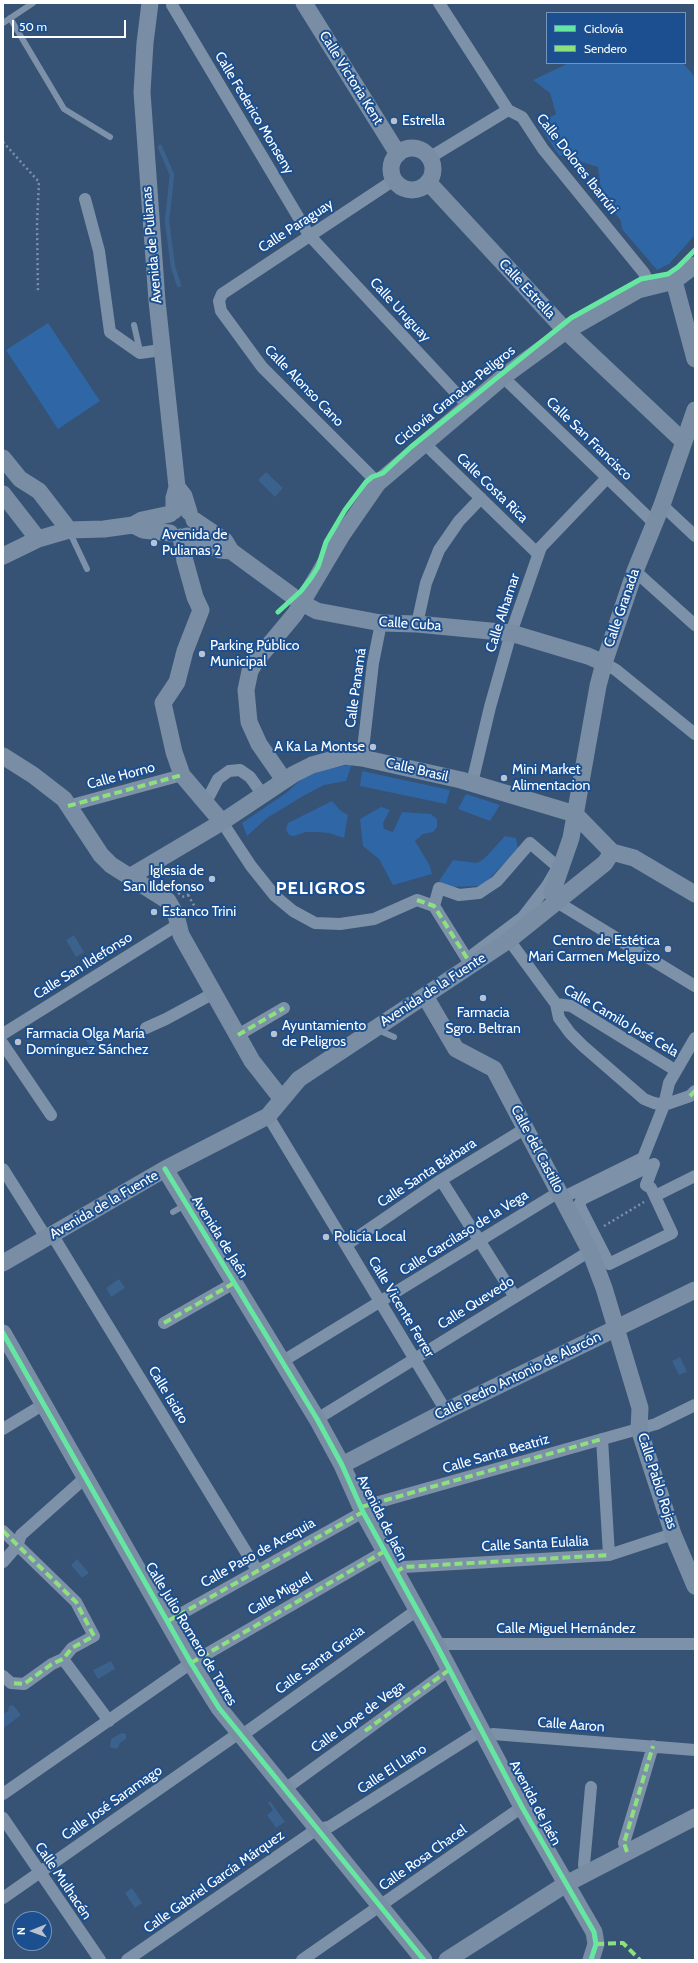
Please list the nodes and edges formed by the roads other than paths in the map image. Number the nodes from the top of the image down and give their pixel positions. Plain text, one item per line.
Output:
1 (33, 3) edge
2 (150, 3) edge
3 (304, 3) edge
4 (439, 3) edge
5 (172, 5) dead end
6 (10, 18) junction
7 (3, 23) edge
8 (508, 110) junction
9 (110, 137) dead end
10 (398, 154) junction
11 (429, 158) junction
12 (394, 180) junction
13 (428, 182) junction
14 (85, 199) dead end
15 (309, 235) junction
16 (695, 265) edge
17 (674, 281) junction
18 (650, 286) junction
19 (219, 301) joint
20 (134, 325) dead end
21 (566, 331) junction
22 (161, 350) junction
23 (140, 353) junction
24 (695, 359) edge
25 (502, 377) junction
26 (468, 406) junction
27 (695, 410) edge
28 (684, 442) junction
29 (424, 443) junction
30 (3, 458) edge
31 (607, 478) junction
32 (378, 483) junction
33 (3, 494) edge
34 (481, 498) junction
35 (662, 505) junction
36 (181, 523) junction
37 (654, 523) junction
38 (69, 530) junction
39 (695, 536) edge
40 (38, 539) junction
41 (538, 554) junction
42 (3, 556) edge
43 (87, 569) dead end
44 (635, 571) junction
45 (302, 603) junction
46 (381, 623) junction
47 (417, 624) junction
48 (695, 625) edge
49 (511, 633) junction
50 (604, 663) junction
51 (695, 734) edge
52 (3, 756) edge
53 (362, 758) junction
54 (182, 775) junction
55 (284, 780) junction
56 (472, 783) junction
57 (263, 795) junction
58 (206, 802) junction
59 (68, 806) junction
60 (575, 814) junction
61 (222, 822) junction
62 (612, 852) junction
63 (131, 876) junction
64 (695, 894) edge
65 (557, 902) junction
66 (434, 906) junction
67 (179, 924) junction
68 (509, 940) junction
69 (469, 963) junction
70 (695, 986) edge
71 (214, 993) junction
72 (425, 996) junction
73 (556, 1004) junction
74 (284, 1008) dead end
75 (146, 1028) dead end
76 (375, 1029) junction
77 (3, 1034) edge
78 (238, 1035) junction
79 (394, 1037) dead end
80 (695, 1038) edge
81 (3, 1044) edge
82 (675, 1070) junction
83 (692, 1093) edge
84 (281, 1098) junction
85 (664, 1104) junction
86 (51, 1115) dead end
87 (268, 1116) junction
88 (526, 1128) junction
89 (3, 1169) edge
90 (165, 1170) junction
91 (695, 1176) edge
92 (441, 1180) junction
93 (561, 1195) junction
94 (655, 1196) junction
95 (50, 1237) junction
96 (479, 1240) junction
97 (346, 1245) junction
98 (590, 1251) junction
99 (3, 1263) edge
100 (234, 1283) junction
101 (695, 1290) edge
102 (514, 1297) junction
103 (380, 1302) junction
104 (164, 1323) dead end
105 (616, 1328) junction
106 (3, 1333) edge
107 (414, 1359) junction
108 (283, 1361) junction
109 (44, 1404) junction
110 (695, 1405) edge
111 (446, 1411) junction
112 (317, 1419) junction
113 (3, 1429) edge
114 (639, 1429) junction
115 (602, 1439) junction
116 (342, 1465) junction
117 (86, 1477) junction
118 (359, 1512) junction
119 (3, 1531) edge
120 (673, 1534) junction
121 (17, 1546) junction
122 (385, 1551) junction
123 (609, 1555) junction
124 (3, 1562) edge
125 (691, 1563) edge
126 (257, 1570) junction
127 (396, 1572) junction
128 (695, 1586) edge
129 (417, 1610) junction
130 (168, 1622) junction
131 (436, 1644) junction
132 (695, 1644) edge
133 (63, 1659) junction
134 (191, 1663) junction
135 (450, 1670) junction
136 (7, 1679) edge
137 (108, 1721) junction
138 (240, 1734) junction
139 (484, 1734) junction
140 (653, 1746) junction
141 (695, 1750) edge
142 (591, 1786) dead end
143 (285, 1789) junction
144 (3, 1794) edge
145 (522, 1807) junction
146 (695, 1817) edge
147 (3, 1818) edge
148 (317, 1829) junction
149 (627, 1852) junction
150 (39, 1872) junction
151 (588, 1873) junction
152 (566, 1884) junction
153 (3, 1898) edge
154 (380, 1906) junction
155 (100, 1960) edge
156 (127, 1960) edge
157 (302, 1960) edge
158 (424, 1960) edge
159 (447, 1960) edge
160 (591, 1960) edge

1 - 6 lane
2 - 22 street, Avenida de Pulianas
3 - 10 street, Calle Victoria Kent
4 - 8 street, Calle Dolores Ibarrúri
5 - 15 street, Calle Federico Monseny
6 - 7 lane
6 - 9 lane
8 - 11 street
8 - 18 street, Calle Dolores Ibarrúri
10 - 11 street
10 - 12 street
11 - 13 street
12 - 13 street
12 - 15 street, Calle Paraguay
13 - 21 street, Calle Estrella
14 - 23 street
15 - 19 street, Calle Paraguay
15 - 26 street, Calle Uruguay
16 - 17 street
17 - 18 street
17 - 24 street
18 - 21 street
19 - 32 street, Calle Alonso Cano
20 - 23 lane
21 - 25 street
21 - 28 street, Calle Estrella
22 - 23 street
22 - 36 street, Avenida de Pulianas
25 - 26 street
25 - 31 street, Calle San Francisco
26 - 29 street
27 - 28 street, Calle Granada
28 - 35 street, Calle Granada
29 - 32 street
29 - 34 street, Calle Costa Rica
30 - 38 street
31 - 37 street, Calle San Francisco
31 - 41 street, Calle Alhamar
32 - 45 street
33 - 40 street
34 - 41 street, Calle Costa Rica
34 - 47 street
35 - 37 street, Calle Granada
35 - 39 street
36 - 38 street, Calle Cuba
36 - 45 street, Calle Cuba
36 - 54 street, Avenida de Pulianas
37 - 44 street, Calle Granada
38 - 40 street
38 - 43 lane
40 - 42 street
41 - 49 street, Calle Alhamar
44 - 48 street
44 - 50 street, Calle Granada
45 - 46 street, Calle Cuba
45 - 55 street
46 - 47 street, Calle Cuba
46 - 53 street, Calle Panamá
47 - 49 street, Calle Cuba
49 - 50 street, Calle Cuba
49 - 56 street, Calle Alhamar
50 - 51 street
50 - 60 street, Calle Granada
52 - 59 street
53 - 55 street, Calle Brasil
53 - 56 street, Calle Brasil
54 - 58 street
54 - 59 street, Calle Horno
55 - 57 street, Calle Brasil
56 - 60 street, Calle Brasil
57 - 58 street
57 - 61 street, Calle Brasil
58 - 61 street
59 - 63 street
60 - 62 street
60 - 65 street
61 - 63 street, Calle Brasil
61 - 66 street
62 - 64 street
62 - 65 street, Avenida de la Fuente
63 - 67 street
65 - 68 street, Avenida de la Fuente
65 - 70 street
66 - 69 street
66 - 69 street
67 - 71 street
67 - 77 street, Calle San Ildefonso
68 - 69 street, Avenida de la Fuente
68 - 73 street, Calle Camilo José Cela
69 - 72 street, Avenida de la Fuente
71 - 75 street
71 - 78 street
72 - 76 street, Avenida de la Fuente
72 - 88 street, Calle del Castillo
73 - 82 street, Calle Camilo José Cela
73 - 85 street
74 - 78 street
76 - 79 lane
76 - 84 street, Avenida de la Fuente
78 - 84 street
80 - 82 street, Calle Garcilaso de la Vega
81 - 86 street
82 - 85 street, Calle Garcilaso de la Vega
83 - 85 street
84 - 87 street, Avenida de la Fuente
85 - 93 street, Calle Garcilaso de la Vega
87 - 90 street, Avenida de la Fuente
87 - 97 street, Calle Vicente Ferrer
88 - 92 street, Calle Santa Bárbara
88 - 93 street, Calle del Castillo
89 - 95 street, Calle Isidro
90 - 95 street, Avenida de la Fuente
90 - 100 street, Avenida de Jaén
91 - 94 street
92 - 96 street
92 - 97 street, Calle Santa Bárbara
93 - 96 street, Calle Garcilaso de la Vega
93 - 98 street, Calle del Castillo
94 - 94 street
95 - 99 street, Avenida de la Fuente
95 - 126 street, Calle Isidro
96 - 102 street
96 - 103 street, Calle Garcilaso de la Vega
97 - 103 street, Calle Vicente Ferrer
98 - 102 street, Calle Quevedo
98 - 105 street, Calle del Castillo
100 - 104 street
100 - 108 street, Avenida de Jaén
101 - 105 street, Calle Pedro Antonio de Alarcón
102 - 107 street, Calle Quevedo
103 - 107 street, Calle Vicente Ferrer
103 - 108 street, Calle Garcilaso de la Vega
105 - 111 street, Calle Pedro Antonio de Alarcón
105 - 114 street, Calle Pablo Rojas
106 - 109 street, Calle Julio Romero de Torres
107 - 111 street, Calle Vicente Ferrer
107 - 112 street, Calle Quevedo
108 - 112 street, Avenida de Jaén
109 - 113 street
109 - 117 street, Calle Julio Romero de Torres
110 - 114 street, Calle Santa Beatriz
111 - 116 street, Calle Pedro Antonio de Alarcón
112 - 116 street, Avenida de Jaén
114 - 115 street, Calle Santa Beatriz
114 - 120 street, Calle Pablo Rojas
115 - 118 street, Calle Santa Beatriz
115 - 123 street
116 - 118 street, Avenida de Jaén
117 - 121 street
117 - 130 street, Calle Julio Romero de Torres
118 - 122 street, Avenida de Jaén
118 - 126 street, Calle Paso de Acequia
119 - 121 street
120 - 123 street, Calle Santa Eulalia
120 - 125 street, Calle Pablo Rojas
121 - 124 street
121 - 133 street
122 - 127 street, Avenida de Jaén
122 - 134 street, Calle Miguel
123 - 127 street, Calle Santa Eulalia
125 - 128 street, Calle Pablo Rojas
126 - 130 street, Calle Paso de Acequia
127 - 129 street, Avenida de Jaén
129 - 131 street, Avenida de Jaén
129 - 138 street, Calle Santa Gracia
130 - 134 street, Calle Julio Romero de Torres
131 - 132 street, Calle Miguel Hernández
131 - 135 street, Avenida de Jaén
133 - 136 street
133 - 137 street
134 - 137 street, Calle Miguel
134 - 138 street, Calle Julio Romero de Torres
135 - 139 street, Avenida de Jaén
135 - 143 street, Calle Lope de Vega
137 - 144 street, Calle Miguel
138 - 143 street, Calle Julio Romero de Torres
138 - 150 street, Calle José Saramago
139 - 140 street, Calle Aaron
139 - 145 street, Avenida de Jaén
139 - 148 street, Calle El Llano
140 - 141 street, Calle Aaron
140 - 149 street
142 - 151 street
143 - 148 street, Calle Julio Romero de Torres
145 - 152 street, Avenida de Jaén
145 - 154 street, Calle Rosa Chacel
146 - 149 street
147 - 150 street, Calle Mulhacén
148 - 154 street, Calle Julio Romero de Torres
148 - 156 street, Calle Gabriel García Márquez
149 - 151 street
150 - 153 street, Calle José Saramago
150 - 155 street, Calle Mulhacén
151 - 152 street
152 - 159 street
152 - 160 street, Avenida de Jaén
154 - 157 street, Calle Rosa Chacel
154 - 158 street, Calle Julio Romero de Torres

